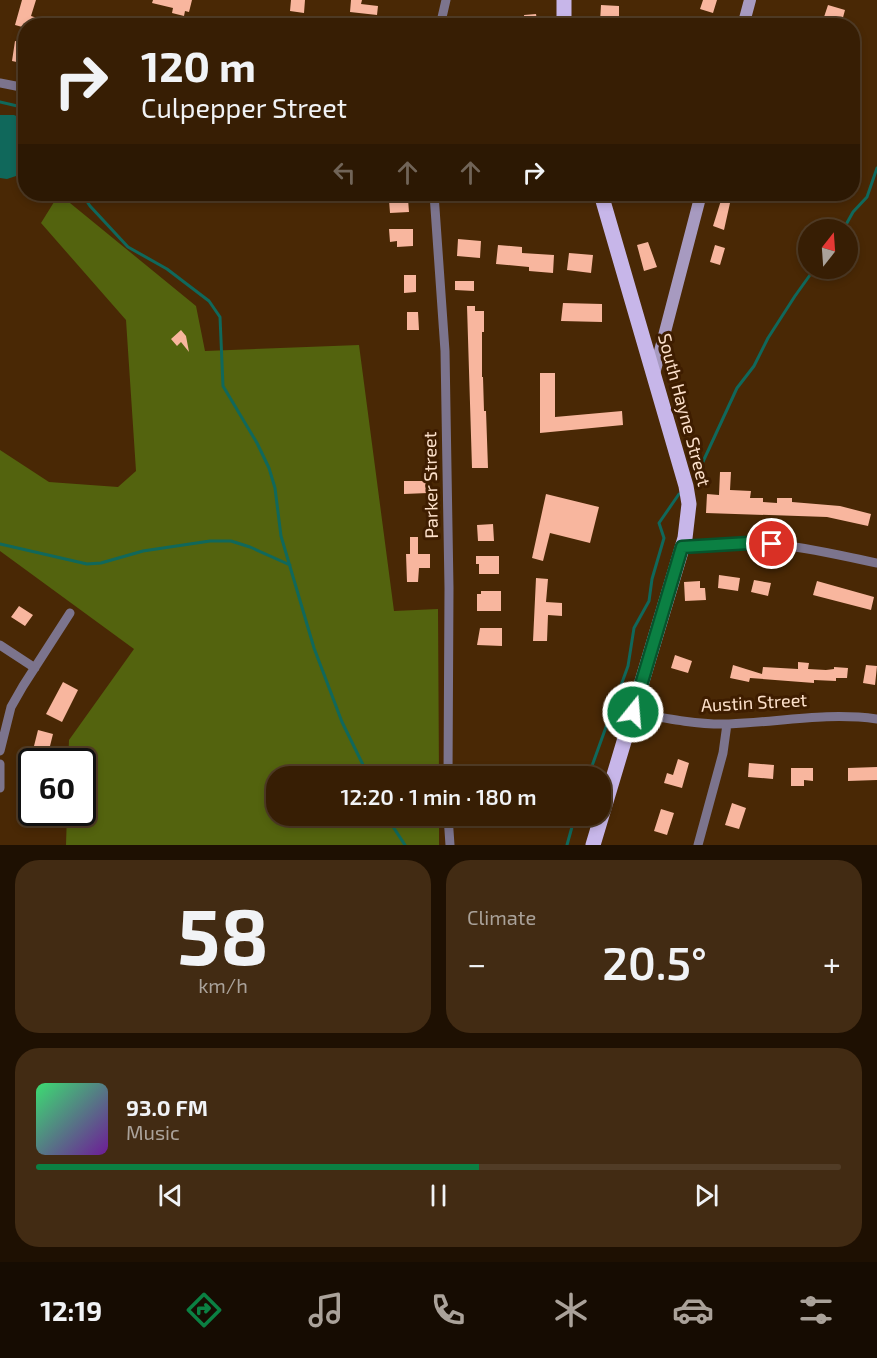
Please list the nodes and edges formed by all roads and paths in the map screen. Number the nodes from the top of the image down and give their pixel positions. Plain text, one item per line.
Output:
1 (446, 0) edge
2 (564, 0) edge
3 (750, 0) edge
4 (442, 18) edge
5 (564, 18) edge
6 (745, 18) edge
7 (0, 83) edge
8 (18, 86) edge
9 (434, 201) edge
10 (603, 201) edge
11 (699, 201) edge
12 (654, 374) junction
13 (682, 547) junction
14 (877, 563) edge
15 (70, 614) dead end
16 (0, 645) edge
17 (35, 668) junction
18 (633, 712) junction
19 (877, 719) edge
20 (726, 724) junction
21 (0, 751) edge
22 (0, 764) edge
23 (448, 766) edge
24 (0, 788) edge
25 (449, 826) edge
26 (450, 845) edge
27 (593, 845) edge
28 (698, 845) edge

1 - 4 street
2 - 5 main road
3 - 6 street
7 - 8 street
9 - 23 street, Parker Street
10 - 12 main road, South Hayne Street
11 - 12 street
12 - 13 main road, South Hayne Street
13 - 14 street
13 - 18 main road, South Hayne Street
15 - 17 street
16 - 17 street
17 - 21 street
18 - 20 street, Austin Street
18 - 27 main road, South Hayne Street
19 - 20 street, Austin Street
20 - 28 street
22 - 24 street
25 - 26 street

